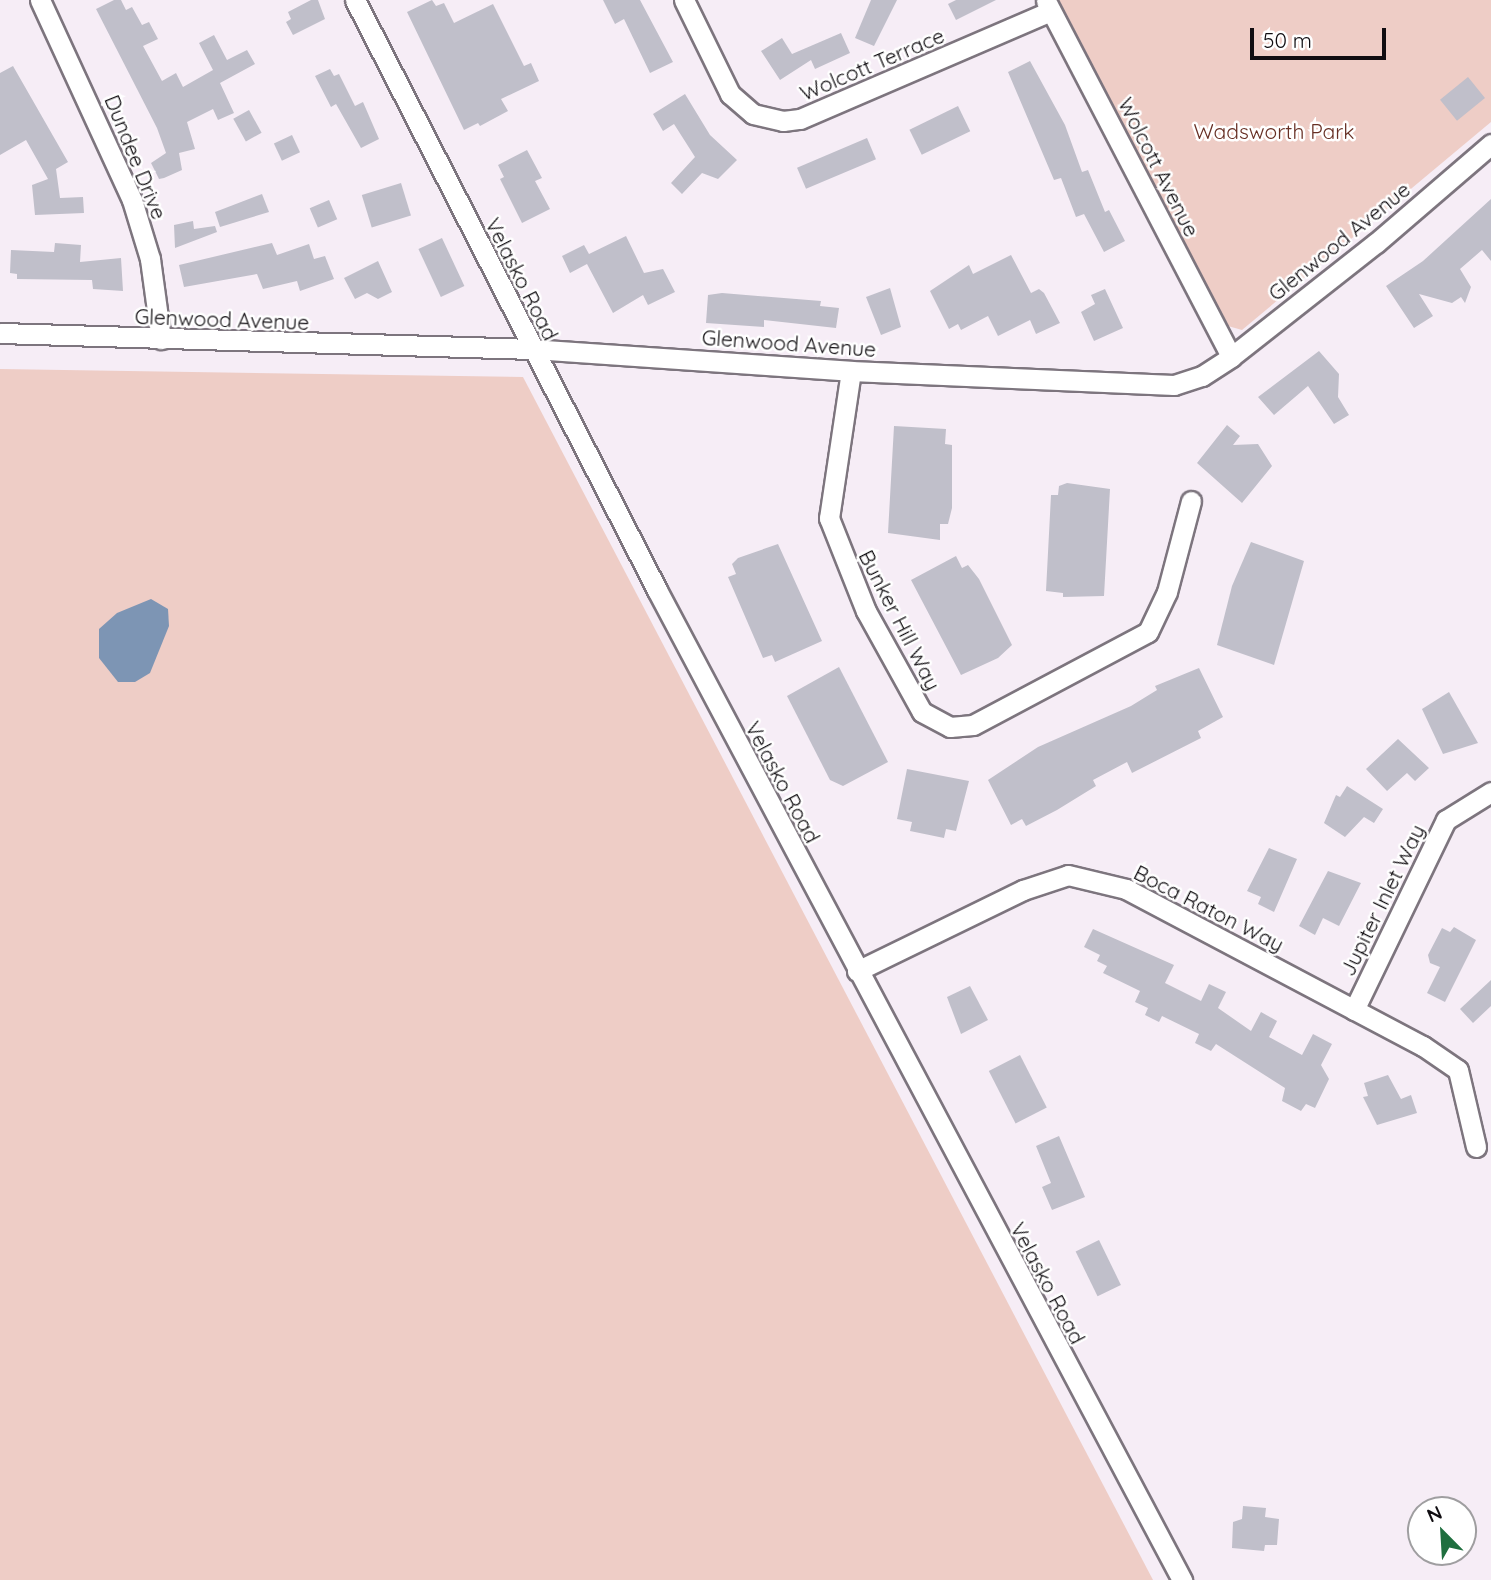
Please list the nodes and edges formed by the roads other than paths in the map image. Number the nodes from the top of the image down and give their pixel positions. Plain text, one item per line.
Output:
1 (40, 0) edge
2 (355, 0) edge
3 (684, 0) edge
4 (1048, 6) edge
5 (1491, 144) edge
6 (0, 334) edge
7 (161, 339) junction
8 (531, 349) junction
9 (1231, 357) junction
10 (851, 370) junction
11 (1191, 501) dead end
12 (1491, 792) edge
13 (857, 971) junction
14 (1354, 1010) junction
15 (1476, 1147) dead end
16 (1182, 1580) edge

1 - 7 street, Dundee Drive
2 - 8 street, Velasko Road
3 - 4 street, Wolcott Terrace
4 - 9 street, Wolcott Avenue
5 - 9 street, Glenwood Avenue
6 - 7 street, Glenwood Avenue
7 - 8 street, Glenwood Avenue
8 - 10 street, Glenwood Avenue
8 - 13 street, Velasko Road
9 - 10 street, Glenwood Avenue
10 - 11 street, Bunker Hill Way
12 - 14 street, Jupiter Inlet Way
13 - 14 street, Boca Raton Way
13 - 16 street, Velasko Road
14 - 15 street, Boca Raton Way

